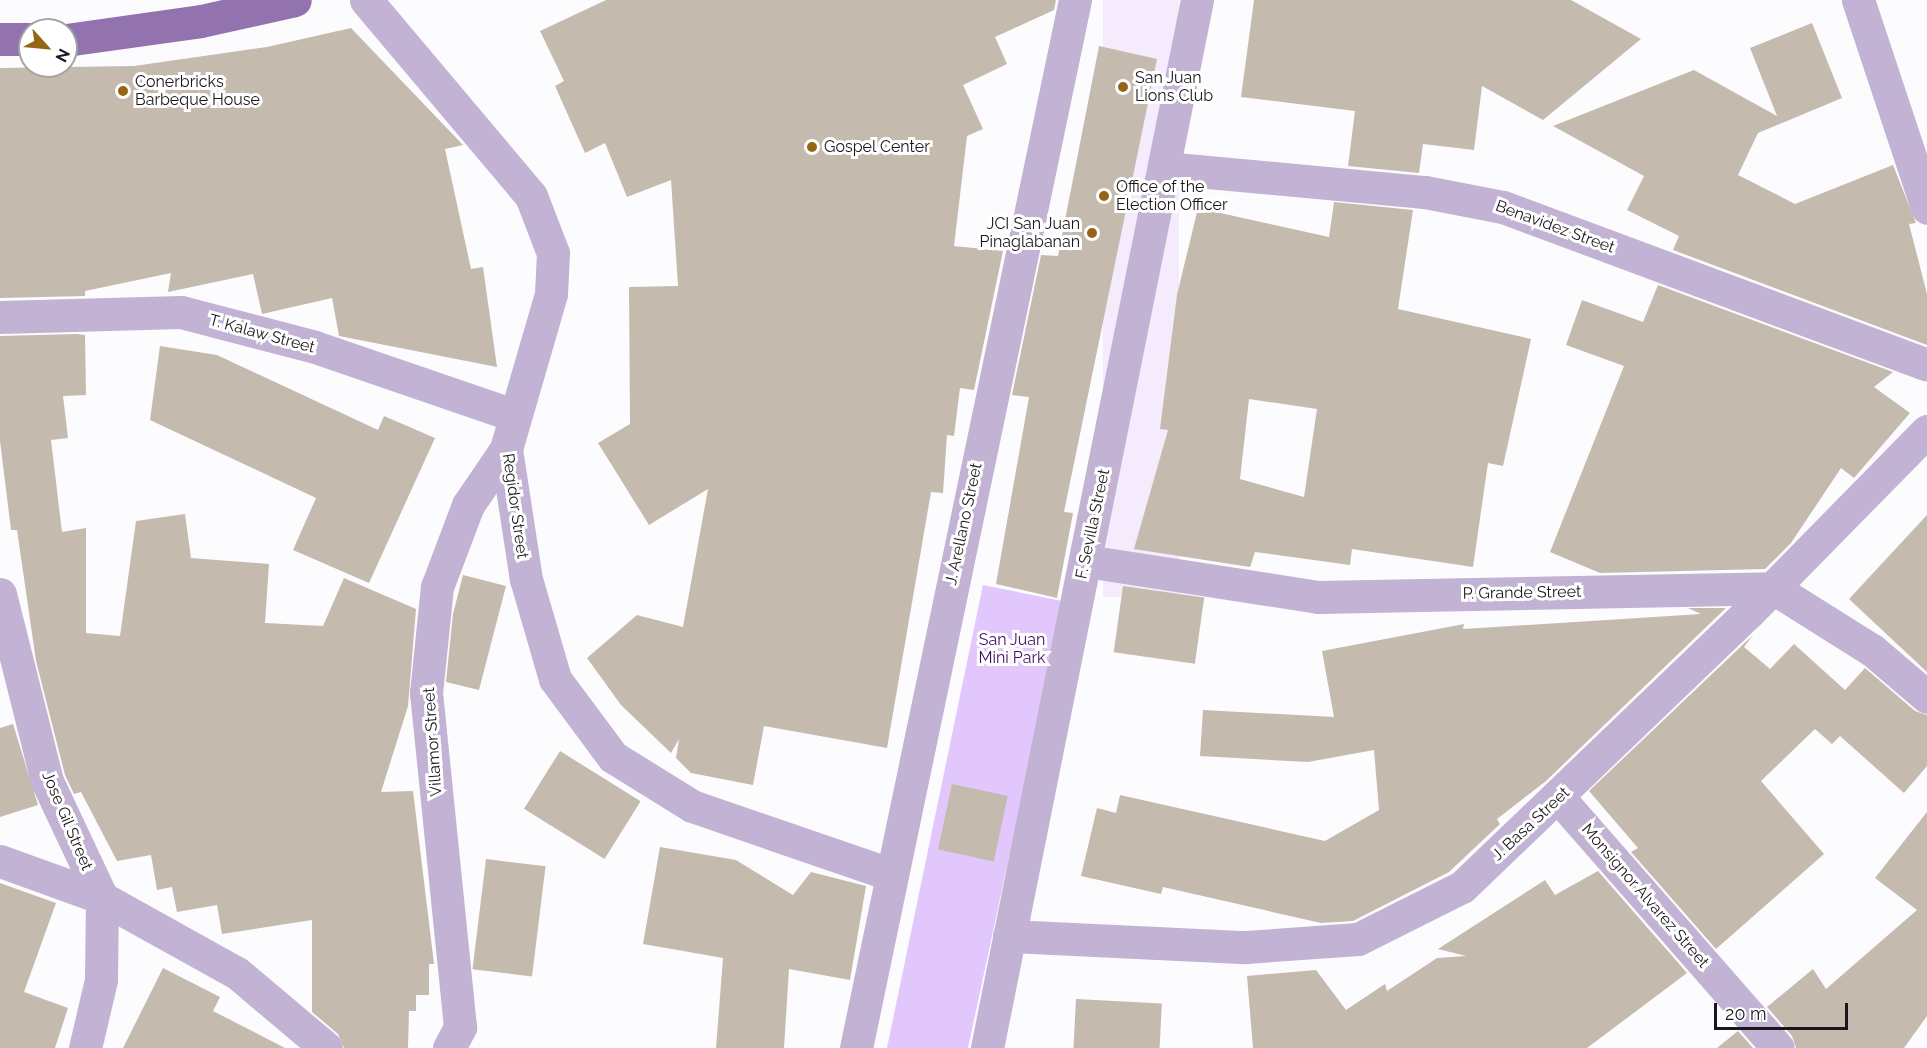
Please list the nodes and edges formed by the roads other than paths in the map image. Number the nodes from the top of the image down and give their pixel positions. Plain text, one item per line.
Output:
1 (295, 0) edge
2 (366, 0) edge
3 (1075, 0) edge
4 (1197, 0) edge
5 (1858, 0) edge
6 (78, 38) edge
7 (0, 39) edge
8 (18, 39) edge
9 (1165, 168) junction
10 (1927, 208) edge
11 (0, 317) edge
12 (1927, 365) edge
13 (514, 416) junction
14 (1927, 431) edge
15 (506, 449) junction
16 (1086, 561) junction
17 (1773, 588) junction
18 (0, 594) edge
19 (1927, 696) edge
20 (1559, 798) junction
21 (0, 861) edge
22 (889, 874) junction
23 (102, 898) junction
24 (1010, 936) junction
25 (85, 1048) edge
26 (326, 1048) edge
27 (449, 1048) edge
28 (856, 1048) edge
29 (987, 1048) edge
30 (1778, 1048) edge

1 - 6 main road
2 - 13 street, Regidor Street
3 - 22 street, J. Arellano Street
4 - 9 street, F. Sevilla Street
5 - 10 street
7 - 8 main road
9 - 12 street, Benavidez Street
9 - 16 street, F. Sevilla Street
11 - 13 street, T. Kalaw Street
13 - 15 street, Regidor Street
14 - 17 street, J. Basa Street
15 - 22 street, Regidor Street
15 - 27 street, Villamor Street
16 - 17 street, P. Grande Street
16 - 24 street, F. Sevilla Street
17 - 19 street
17 - 20 street, J. Basa Street
18 - 23 street, Jose Gil Street
20 - 24 street, J. Basa Street
20 - 30 street, Monsignor Alvarez Street
21 - 23 street
22 - 28 street, J. Arellano Street
23 - 25 street, Jose Gil Street
23 - 26 street
24 - 29 street, F. Sevilla Street

